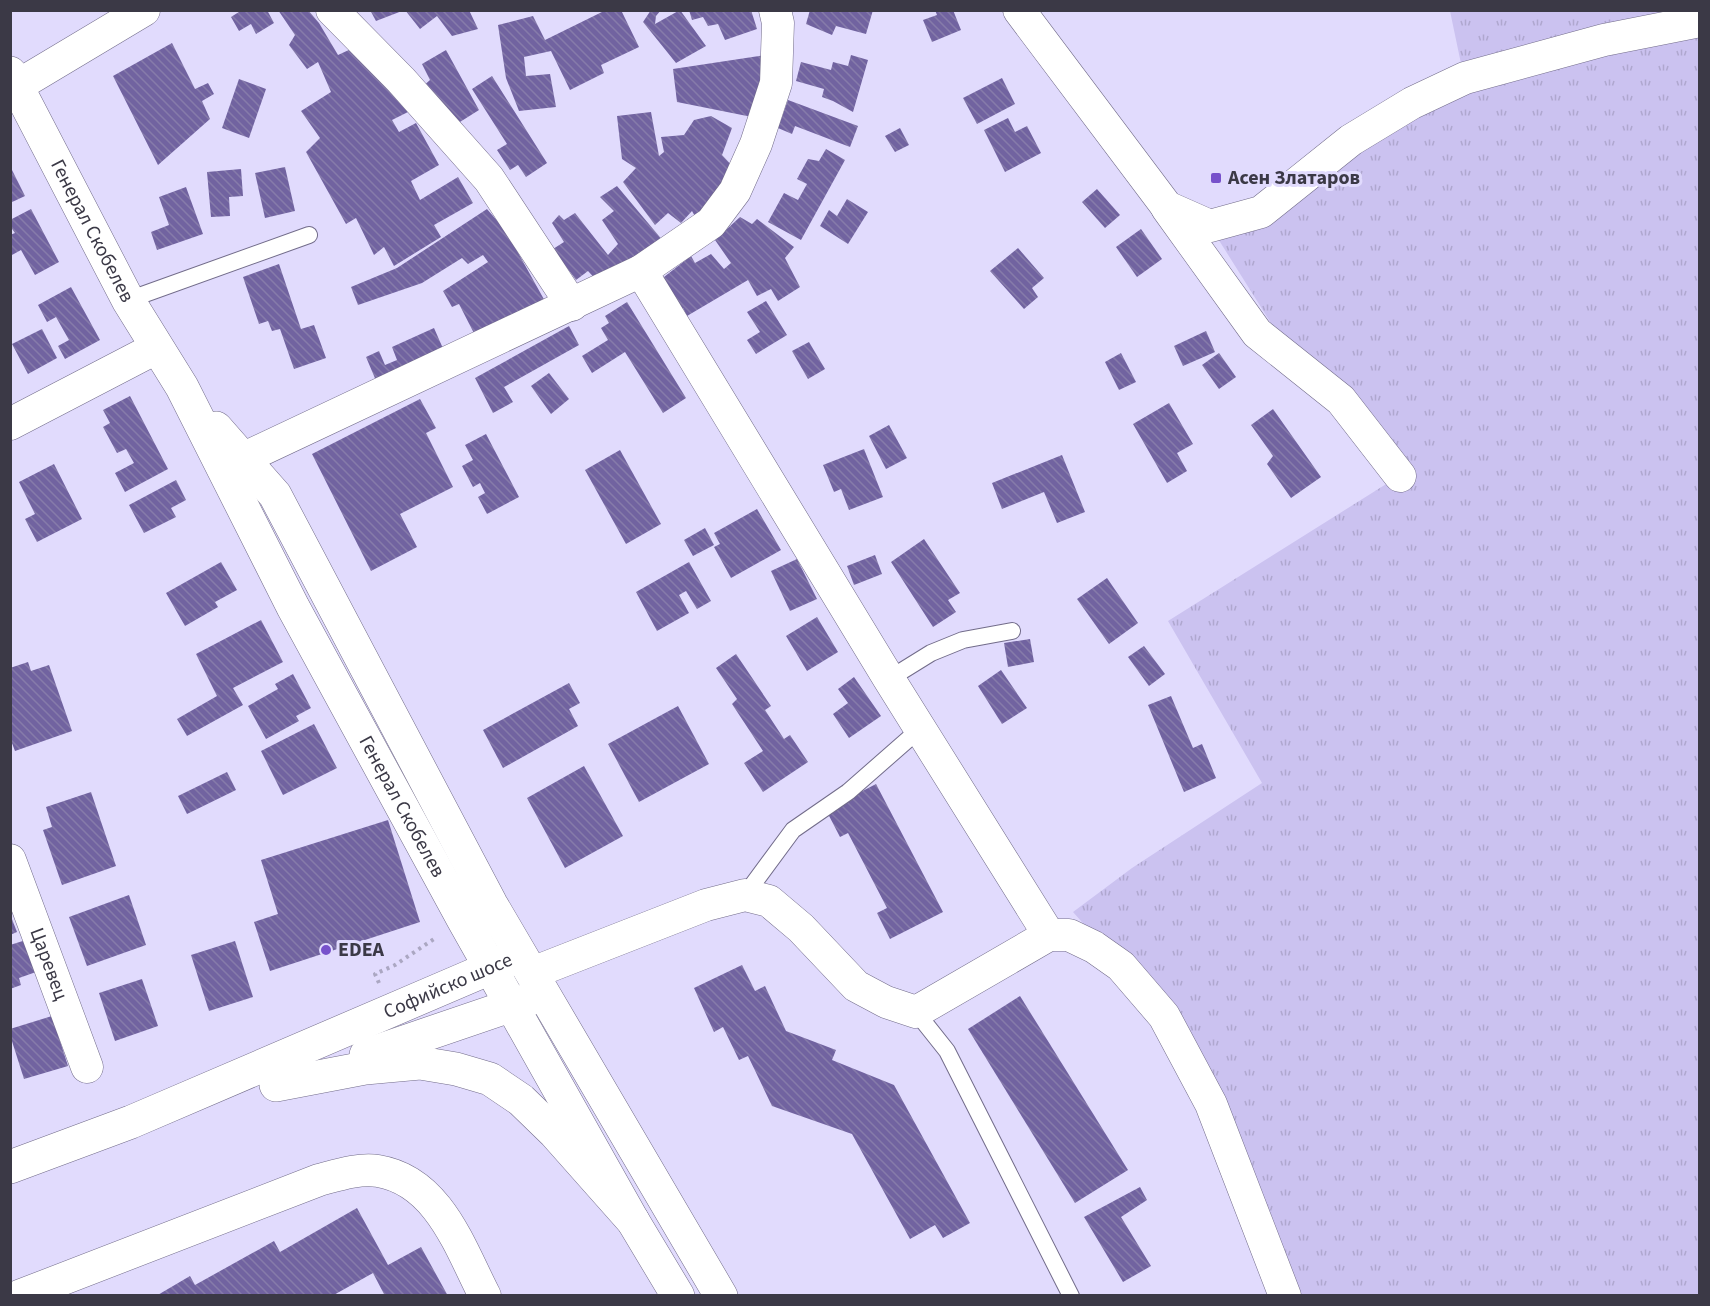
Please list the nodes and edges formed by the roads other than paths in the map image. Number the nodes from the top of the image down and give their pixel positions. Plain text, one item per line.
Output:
1 (144, 10) edge
2 (332, 10) edge
3 (775, 10) edge
4 (1019, 10) edge
5 (1700, 21) edge
6 (14, 80) edge
7 (1167, 207) junction
8 (309, 235) dead end
9 (641, 272) junction
10 (128, 300) junction
11 (572, 304) junction
12 (156, 348) junction
13 (10, 424) edge
14 (233, 463) junction
15 (1400, 476) dead end
16 (1012, 631) dead end
17 (888, 679) junction
18 (921, 728) junction
19 (10, 860) edge
20 (746, 895) junction
21 (1049, 935) junction
22 (491, 968) junction
23 (532, 974) junction
24 (512, 1005) junction
25 (916, 1012) junction
26 (87, 1067) dead end
27 (276, 1085) junction
28 (131, 1122) junction
29 (10, 1167) edge
30 (633, 1221) junction
31 (19, 1296) edge
32 (485, 1296) edge
33 (678, 1296) edge
34 (722, 1296) edge
35 (1071, 1296) edge
36 (1285, 1296) edge

1 - 6 street
2 - 11 street
3 - 9 street
4 - 7 street
5 - 7 street
6 - 10 street, Генерал Скобелев
7 - 15 street
8 - 10 lane
9 - 11 street
9 - 17 street
10 - 12 street, Генерал Скобелев
11 - 14 street
12 - 13 street
12 - 14 street, Генерал Скобелев
14 - 22 street, Генерал Скобелев
14 - 23 street, Генерал Скобелев
16 - 17 lane
17 - 18 street
18 - 20 lane
18 - 21 street
19 - 26 street, Царевец
20 - 23 street
20 - 25 street
21 - 25 street
21 - 36 street
22 - 23 street, Софийско шосе
22 - 24 street, Генерал Скобелев
22 - 28 street, Софийско шосе
23 - 24 street
23 - 34 street
24 - 27 street
24 - 30 street, Генерал Скобелев
25 - 35 lane
27 - 28 street
27 - 30 street
28 - 29 street, Софийско шосе
30 - 33 street
31 - 32 street

